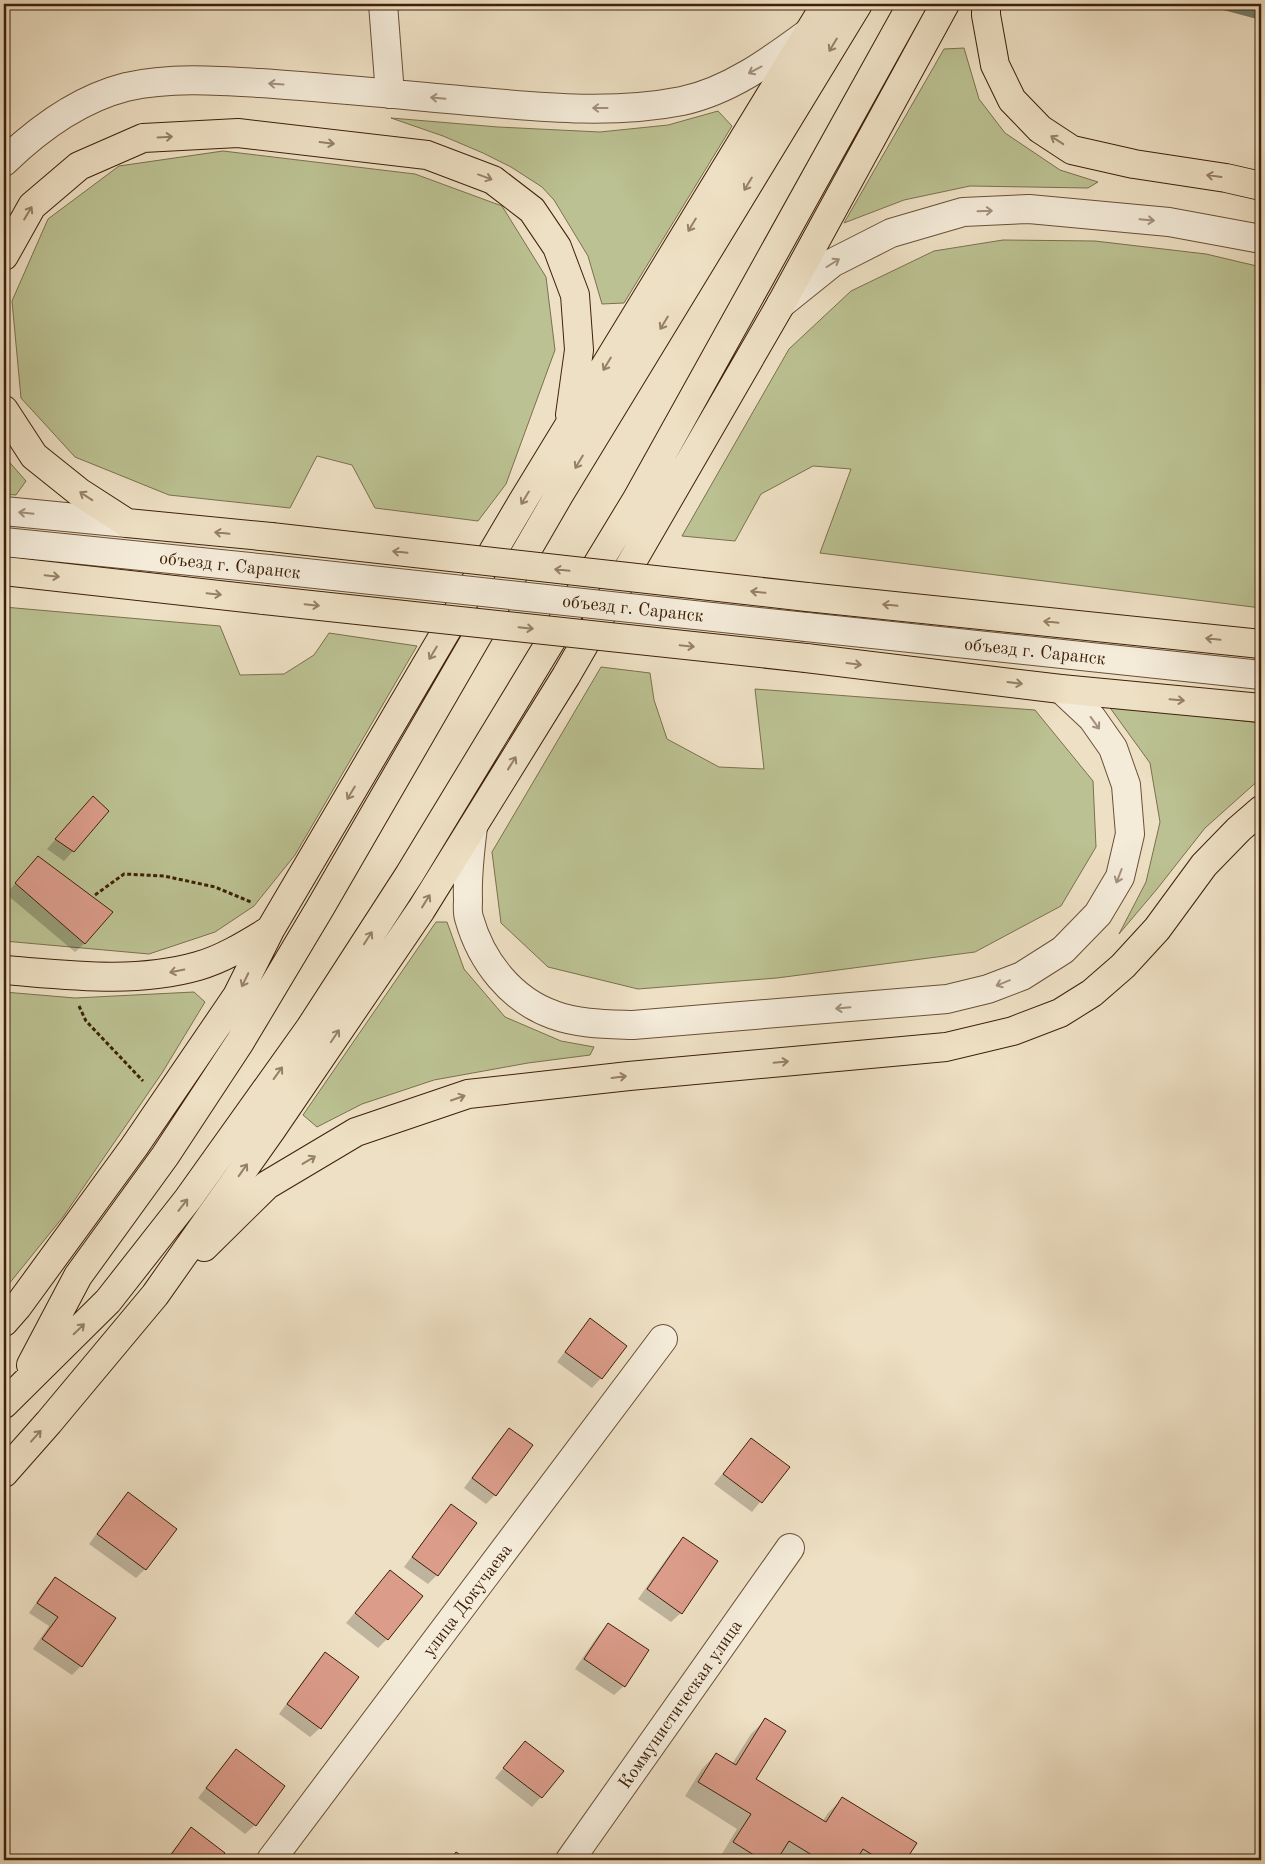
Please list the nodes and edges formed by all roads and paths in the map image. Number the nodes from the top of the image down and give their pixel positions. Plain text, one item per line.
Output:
1 (383, 4) edge
2 (826, 4) edge
3 (858, 4) edge
4 (912, 4) edge
5 (945, 4) edge
6 (986, 4) edge
7 (809, 32) junction
8 (390, 94) junction
9 (4, 162) edge
10 (1261, 186) edge
11 (1261, 239) edge
12 (4, 256) edge
13 (781, 304) junction
14 (4, 410) edge
15 (569, 426) junction
16 (4, 511) edge
17 (127, 523) junction
18 (4, 542) edge
19 (4, 571) edge
20 (1261, 644) edge
21 (1261, 675) edge
22 (1061, 689) junction
23 (1261, 708) edge
24 (1261, 810) edge
25 (473, 827) junction
26 (95, 894) dead end
27 (275, 922) junction
28 (4, 970) edge
29 (65, 975) junction
30 (164, 1103) junction
31 (155, 1295) junction
32 (4, 1322) edge
33 (663, 1339) dead end
34 (11, 1396) edge
35 (4, 1473) edge
36 (790, 1548) dead end
37 (271, 1860) edge
38 (570, 1860) edge

1 - 8 street
2 - 7 main road
3 -> 34 main road
34 -> 4 main road
5 - 13 main road
10 -> 6 main road
7 -> 8 street
7 -> 15 main road
8 -> 9 street
13 -> 11 street
12 -> 15 main road
25 -> 13 main road
17 -> 14 main road
15 -> 27 main road
17 -> 16 street
20 -> 17 main road, bridge
18 - 21 street, объезд г. Саранск, bridge
19 -> 22 main road, bridge
22 -> 23 main road
22 -> 25 street
31 -> 24 main road
31 -> 25 main road
26 - 27 path
27 -> 29 main road
27 -> 30 main road
28 - 29 main road
29 - 30 path
30 - 32 main road
35 -> 31 main road
33 - 37 street, улица Докучаева
36 - 38 street, Коммунистическая улица

